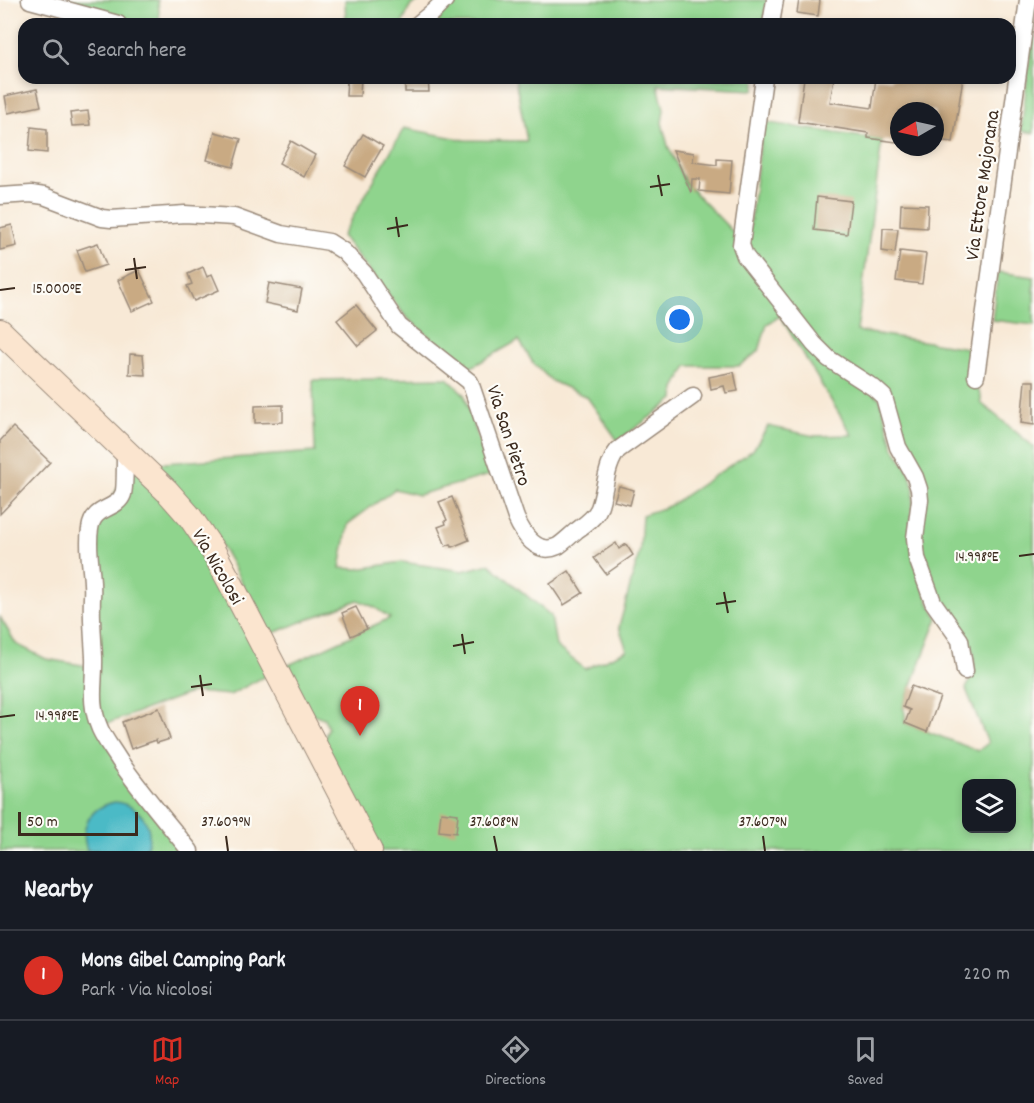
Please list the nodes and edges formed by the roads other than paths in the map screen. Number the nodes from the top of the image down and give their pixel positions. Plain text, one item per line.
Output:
1 (30, 0) edge
2 (445, 0) edge
3 (775, 0) edge
4 (1028, 0) edge
5 (96, 18) edge
6 (425, 18) edge
7 (772, 18) edge
8 (763, 84) edge
9 (0, 196) edge
10 (0, 332) edge
11 (976, 376) dead end
12 (693, 396) dead end
13 (125, 449) junction
14 (965, 671) dead end
15 (189, 851) edge
16 (370, 851) edge

1 - 5 street
2 - 6 street
3 - 7 street
4 - 11 street, Via Ettore Majorana
8 - 14 street
9 - 12 street, Via San Pietro
10 - 13 main road, Via Nicolosi
13 - 15 street
13 - 16 main road, Via Nicolosi

